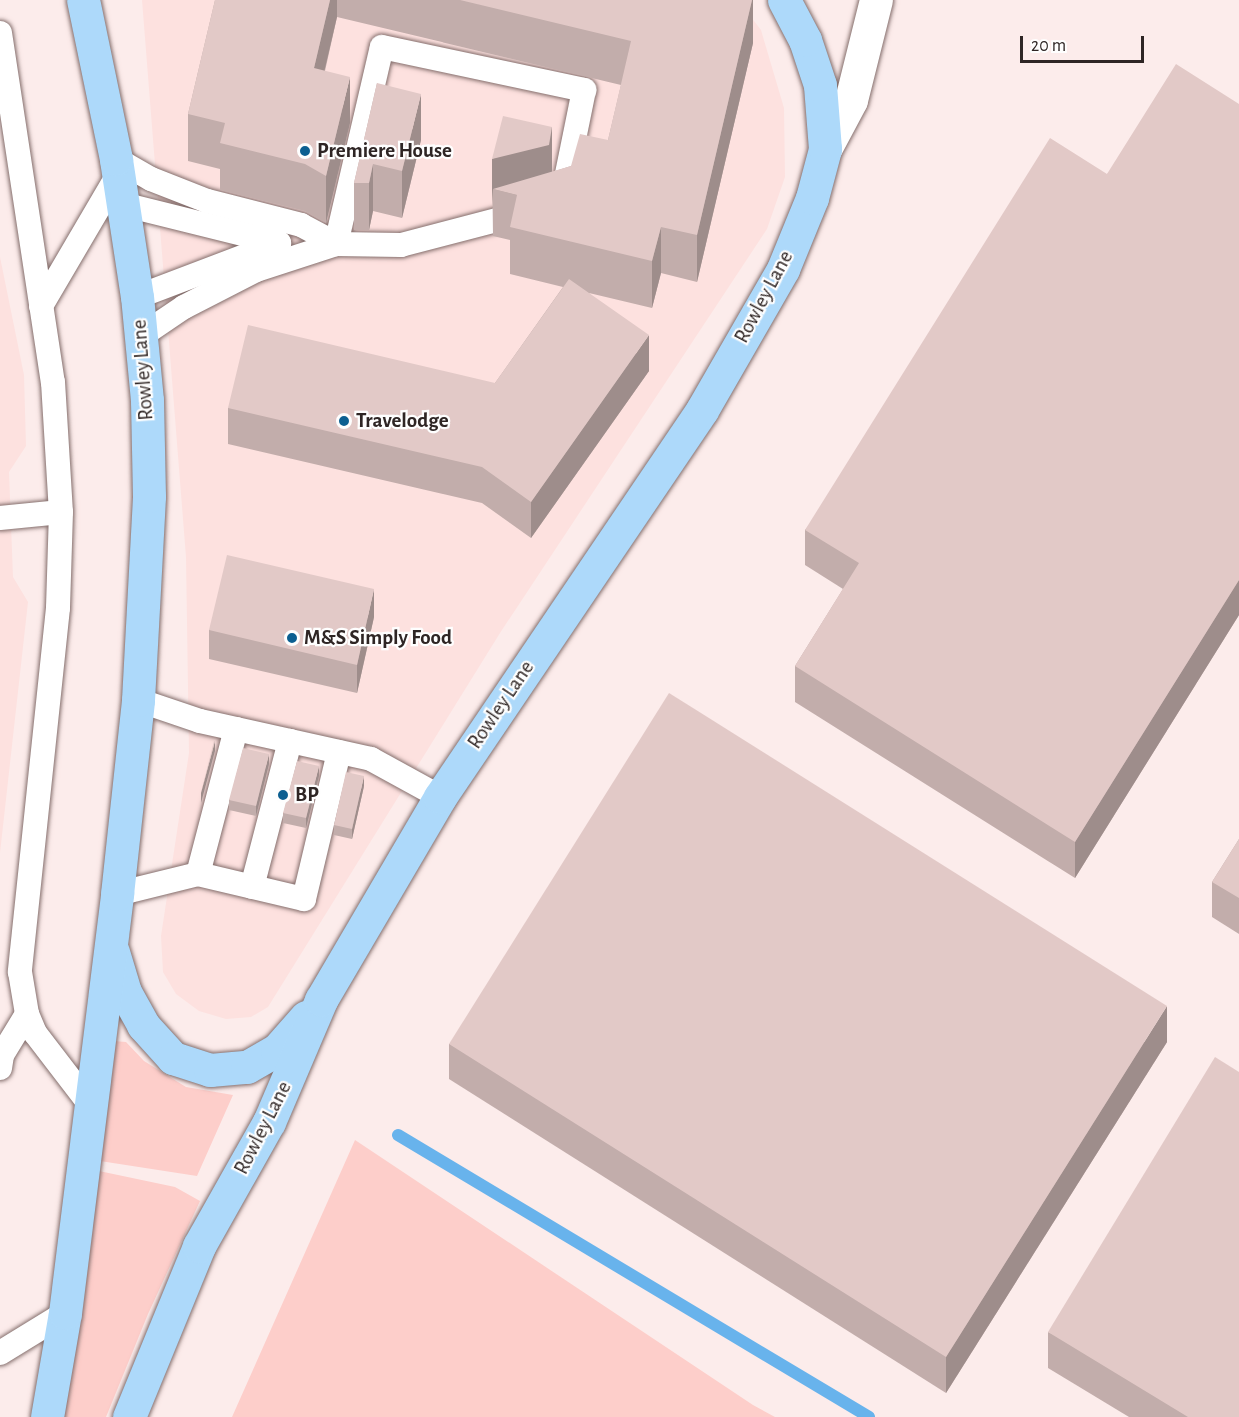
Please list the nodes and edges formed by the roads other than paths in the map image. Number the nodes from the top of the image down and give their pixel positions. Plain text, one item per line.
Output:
1 (784, 0) edge
2 (876, 0) edge
3 (84, 2) edge
4 (0, 33) edge
5 (825, 149) junction
6 (119, 179) junction
7 (336, 244) junction
8 (137, 297) junction
9 (41, 306) junction
10 (141, 336) junction
11 (61, 512) junction
12 (0, 518) edge
13 (138, 700) junction
14 (236, 729) junction
15 (290, 741) junction
16 (339, 752) junction
17 (440, 797) junction
18 (198, 874) junction
19 (252, 887) junction
20 (117, 894) junction
21 (110, 941) junction
22 (321, 1000) junction
23 (27, 1014) junction
24 (0, 1068) edge
25 (91, 1106) junction
26 (65, 1313) junction
27 (0, 1353) edge
28 (47, 1417) edge
29 (129, 1417) edge

1 - 5 main road
2 - 5 street, Rowley Lane
3 - 6 main road, Rowley Lane
4 - 9 lane
5 - 17 main road, Rowley Lane
6 - 7 lane
6 - 8 main road, Rowley Lane
6 - 8 lane
6 - 9 lane
7 - 7 lane
7 - 10 lane
8 - 10 main road, Rowley Lane
9 - 11 lane
10 - 13 main road, Rowley Lane
11 - 12 lane
11 - 23 lane
13 - 14 lane
13 - 20 main road, Rowley Lane
14 - 15 lane
14 - 18 lane
15 - 16 lane
15 - 19 lane
16 - 17 lane
16 - 19 lane
17 - 22 main road, Rowley Lane
18 - 19 lane
18 - 20 lane
20 - 21 main road, Rowley Lane
21 - 22 main road
21 - 25 main road, Rowley Lane
22 - 29 main road, Rowley Lane
23 - 24 lane
23 - 25 lane
25 - 26 main road, Rowley Lane
26 - 27 lane
26 - 28 main road, Rowley Lane

